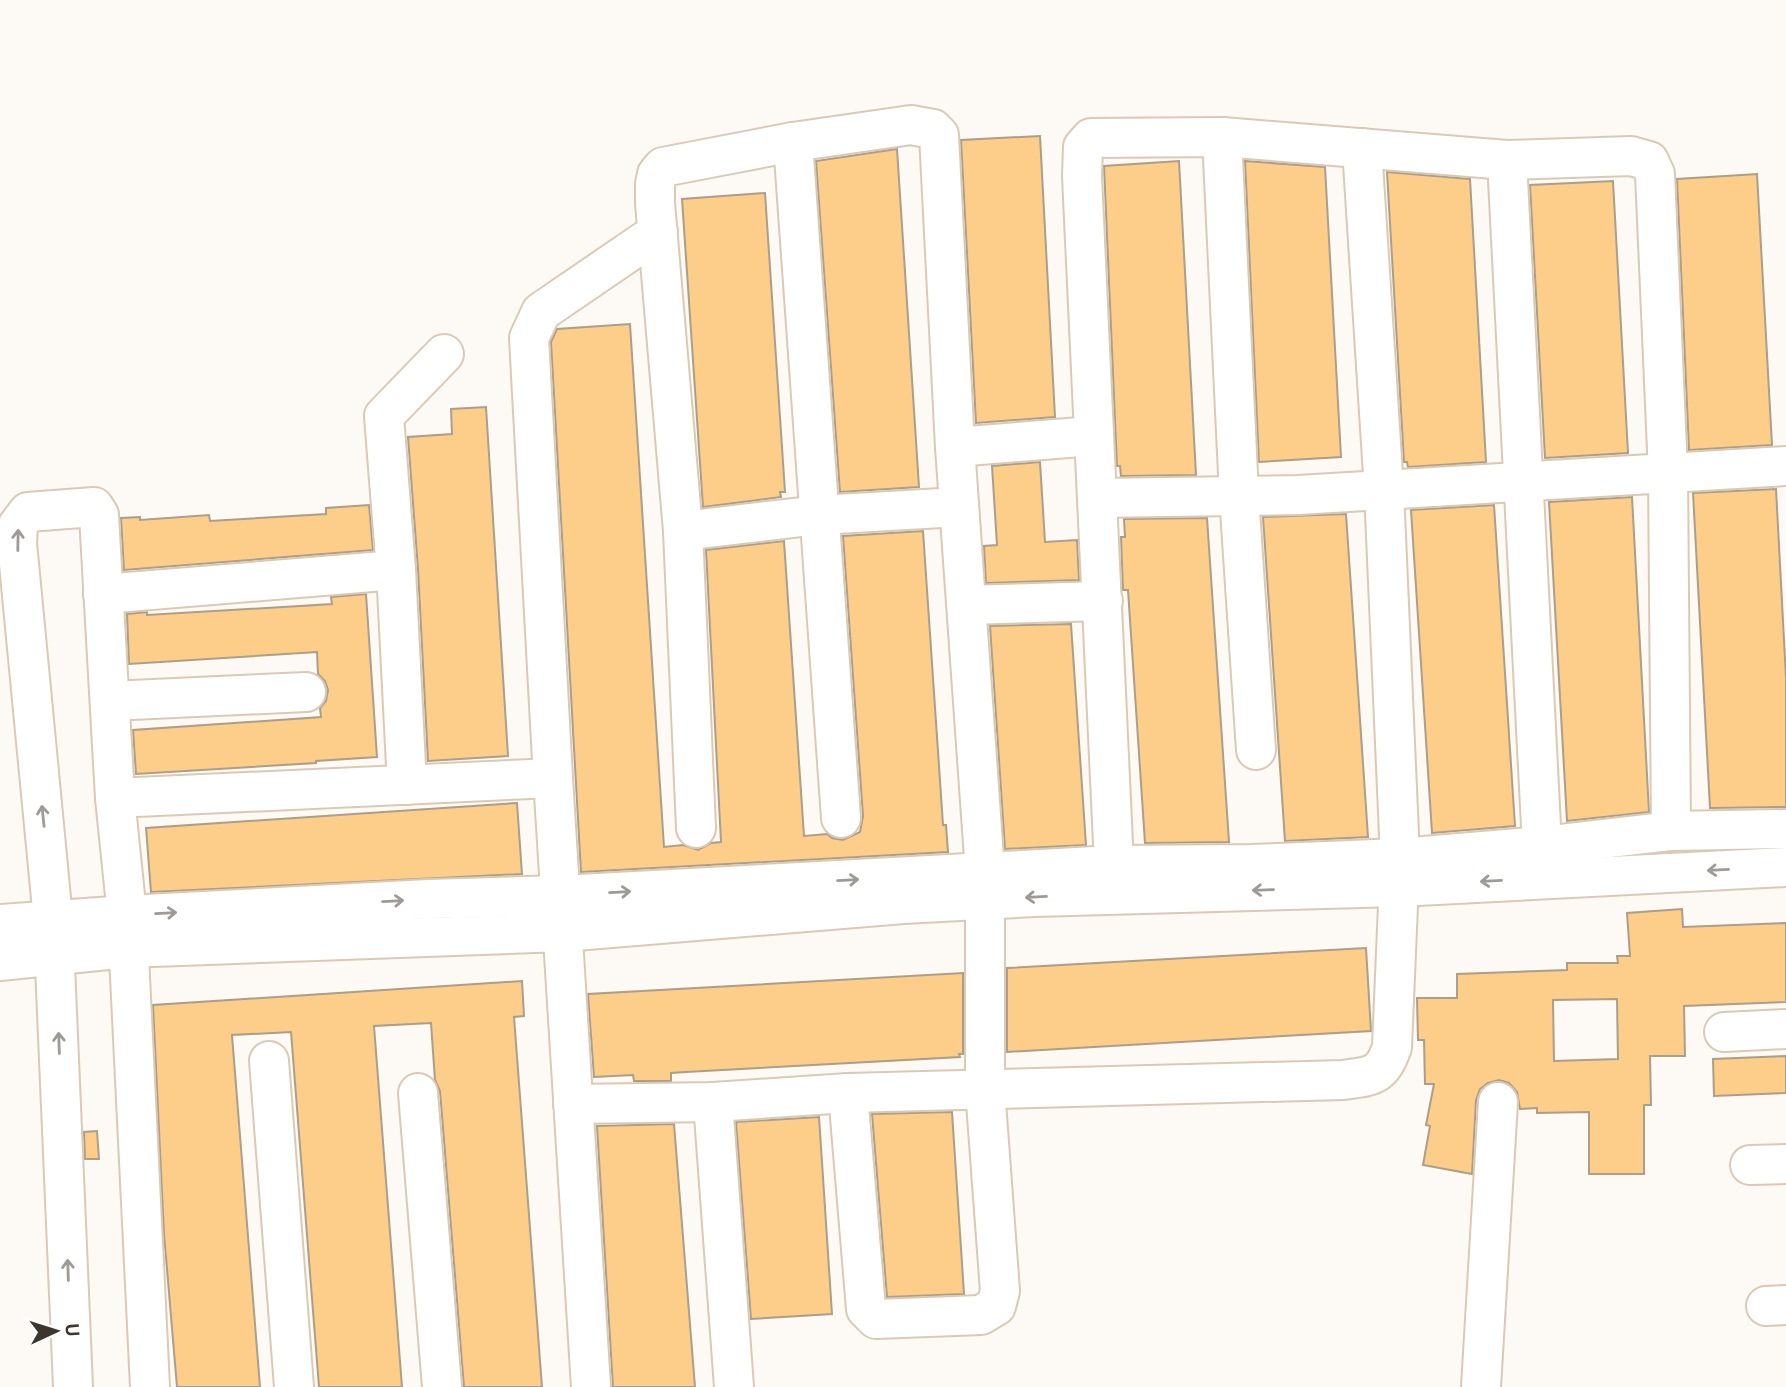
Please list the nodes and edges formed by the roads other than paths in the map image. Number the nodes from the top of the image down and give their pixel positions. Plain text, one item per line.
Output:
1 (1222, 136) junction
2 (793, 142) junction
3 (1362, 148) junction
4 (1507, 160) junction
5 (658, 232) junction
6 (444, 354) dead end
7 (1093, 436) junction
8 (955, 447) junction
9 (1786, 466) edge
10 (1668, 473) junction
11 (1525, 481) junction
12 (1384, 490) junction
13 (1239, 495) junction
14 (1097, 498) junction
15 (959, 507) junction
16 (819, 515) junction
17 (683, 531) junction
18 (396, 570) junction
19 (10, 579) edge
20 (103, 594) junction
21 (1103, 601) junction
22 (967, 605) junction
23 (306, 692) dead end
24 (110, 701) junction
25 (1256, 751) dead end
26 (553, 778) junction
27 (407, 785) junction
28 (115, 798) junction
29 (841, 818) dead end
30 (696, 828) dead end
31 (1786, 829) edge
32 (1671, 831) junction
33 (1542, 846) junction
34 (1114, 865) junction
35 (1786, 867) edge
36 (1399, 872) junction
37 (985, 886) junction
38 (561, 895) junction
39 (0, 924) edge
40 (127, 932) junction
41 (563, 932) junction
42 (54, 936) junction
43 (0, 961) edge
44 (1786, 1029) edge
45 (1724, 1032) dead end
46 (269, 1061) dead end
47 (985, 1089) junction
48 (418, 1093) dead end
49 (848, 1093) junction
50 (713, 1102) junction
51 (1498, 1102) dead end
52 (573, 1104) junction
53 (73, 1387) edge
54 (150, 1387) edge
55 (294, 1387) edge
56 (442, 1387) edge
57 (591, 1387) edge
58 (734, 1387) edge
59 (1481, 1387) edge

1 - 3 street
1 - 7 street
1 - 13 street
2 - 5 street
2 - 8 street
2 - 16 street
3 - 4 street
3 - 12 street
4 - 10 street
4 - 11 street
5 - 17 street
5 - 26 street
6 - 18 street
7 - 8 street
7 - 14 street
8 - 15 street
9 - 10 street
10 - 11 street
10 - 32 street
11 - 12 street
11 - 33 street
12 - 13 street
12 - 36 street
13 - 14 street
13 - 25 street
14 - 21 street
15 - 16 street
15 - 22 street
16 - 17 street
16 - 29 street
17 - 30 street
18 - 20 street
18 - 27 street
19 -> 20 street
42 -> 19 street
20 - 24 street
21 - 22 street
21 - 34 street
22 - 37 street
23 - 24 street
24 - 28 street
26 - 27 street
26 - 38 street
27 - 28 street
28 - 40 street
31 - 32 street
32 - 33 street
33 - 36 street
34 - 36 street
34 - 37 street
35 -> 36 street
36 -> 37 street
36 - 47 street
38 -> 37 street
37 - 41 street
37 - 47 street
40 -> 38 street
38 - 41 street
39 - 42 street
40 - 41 street
40 - 42 street
40 - 54 street
41 - 52 street
42 - 43 street
53 -> 42 street
44 - 45 street
46 - 55 street
47 - 49 street
47 - 49 street
48 - 56 street
49 - 50 street
50 - 52 street
50 - 58 street
51 - 59 street
52 - 57 street

